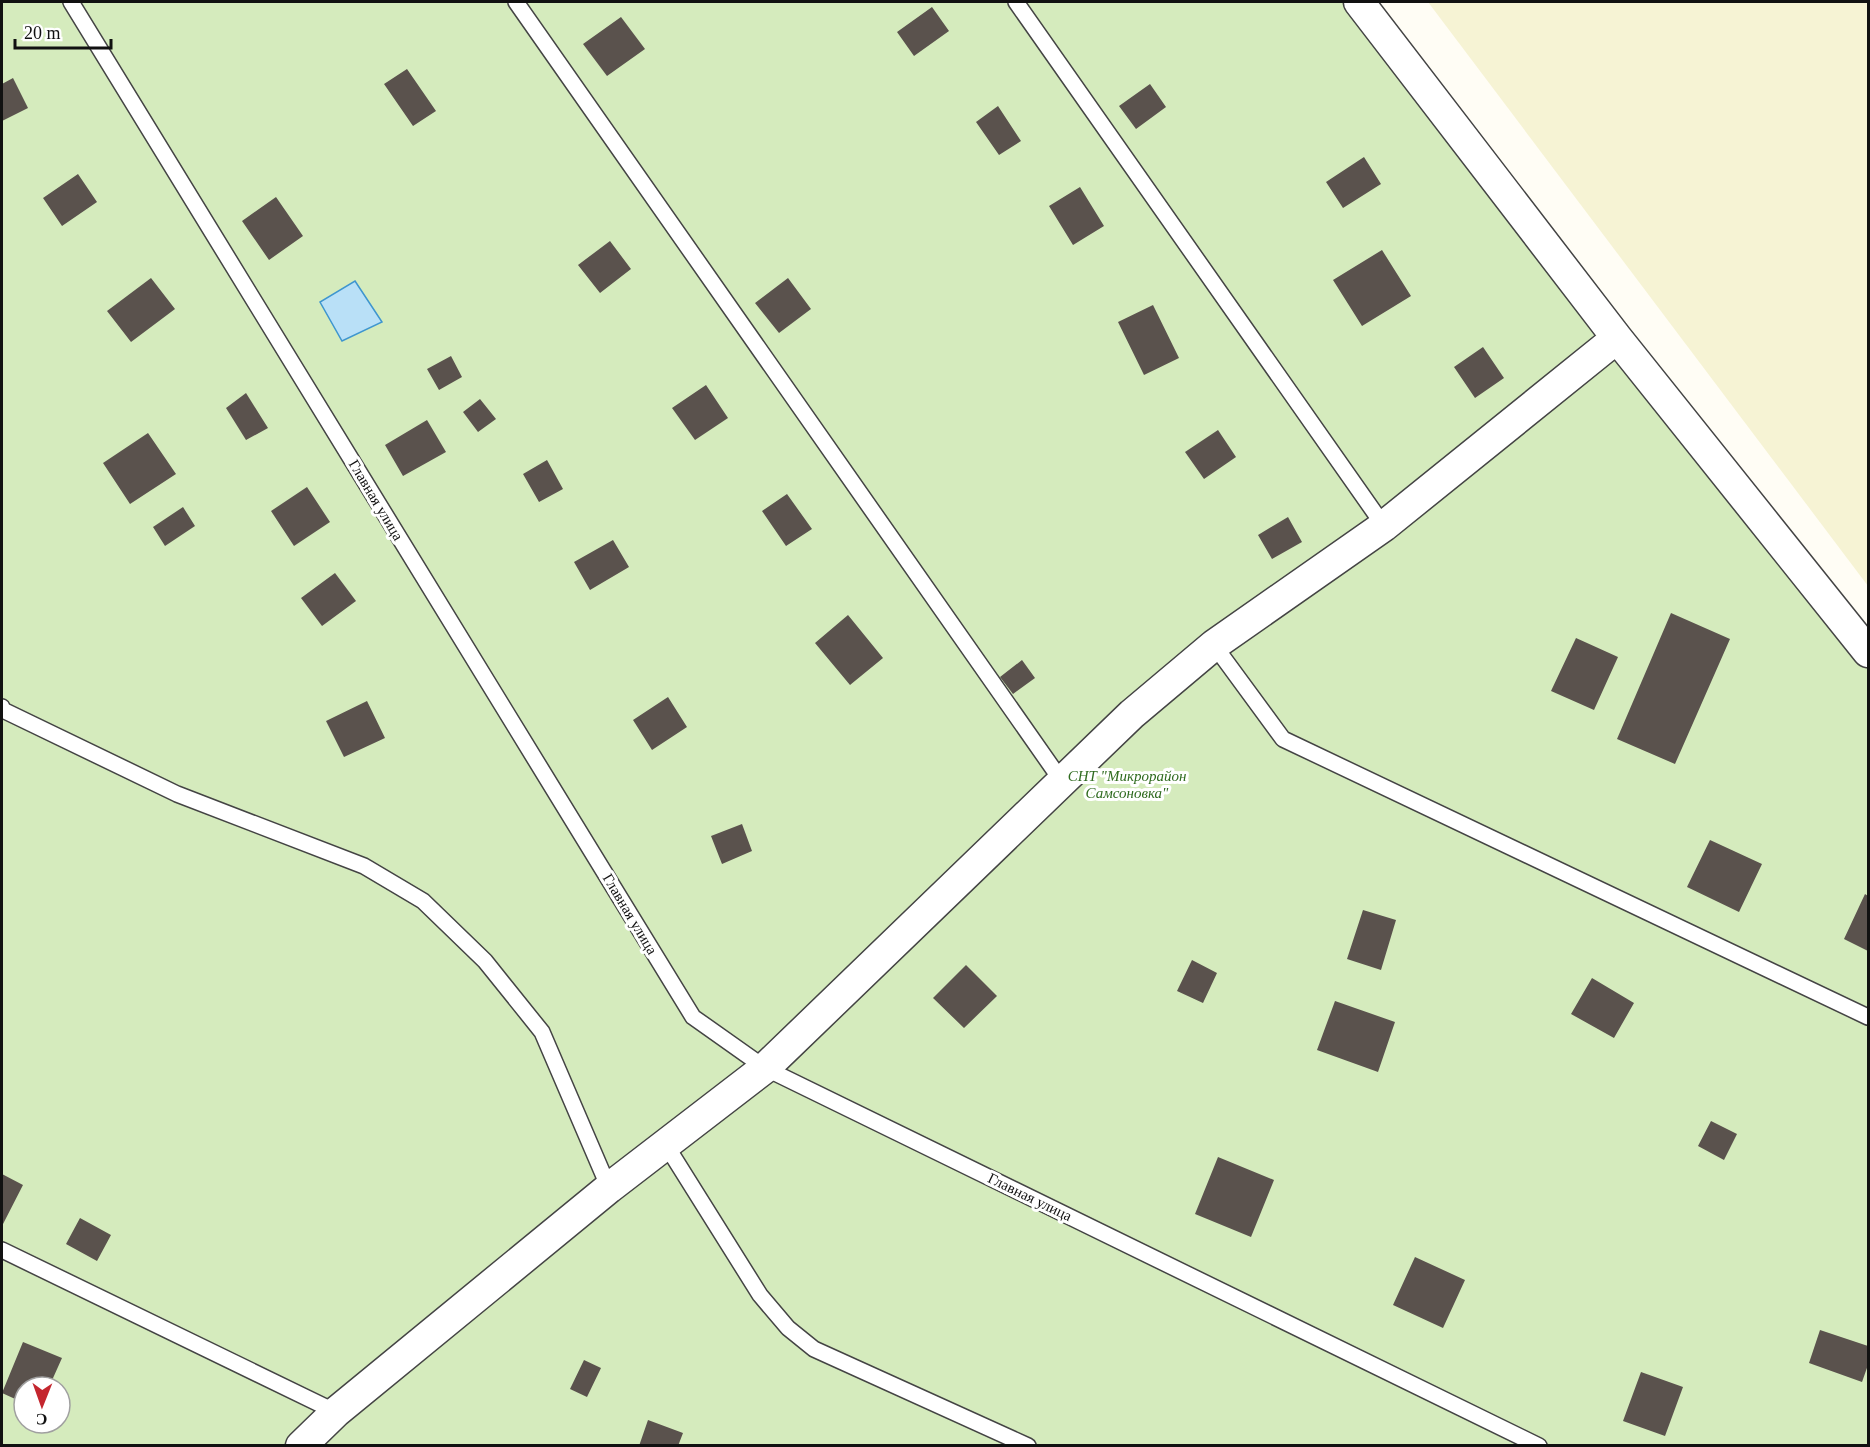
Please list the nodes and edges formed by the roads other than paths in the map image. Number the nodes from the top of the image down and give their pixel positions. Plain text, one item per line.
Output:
1 (70, 2) edge
2 (516, 2) edge
3 (1016, 2) edge
4 (1359, 2) edge
5 (1617, 338) junction
6 (1384, 526) junction
7 (1214, 645) junction
8 (1869, 652) edge
9 (2, 707) edge
10 (1061, 780) junction
11 (1869, 1017) edge
12 (765, 1068) junction
13 (666, 1145) junction
14 (609, 1188) junction
15 (2, 1250) edge
16 (336, 1412) junction
17 (300, 1446) edge
18 (1028, 1446) edge
19 (1539, 1446) edge

1 - 12 lane, Главная улица
2 - 10 lane
3 - 6 lane
4 - 5 street
5 - 6 street
5 - 8 street
6 - 7 street
7 - 10 street
7 - 11 lane
9 - 14 lane
10 - 12 street
12 - 13 street
12 - 19 lane, Главная улица
13 - 14 street
13 - 18 lane
14 - 16 street
15 - 16 lane
16 - 17 street

